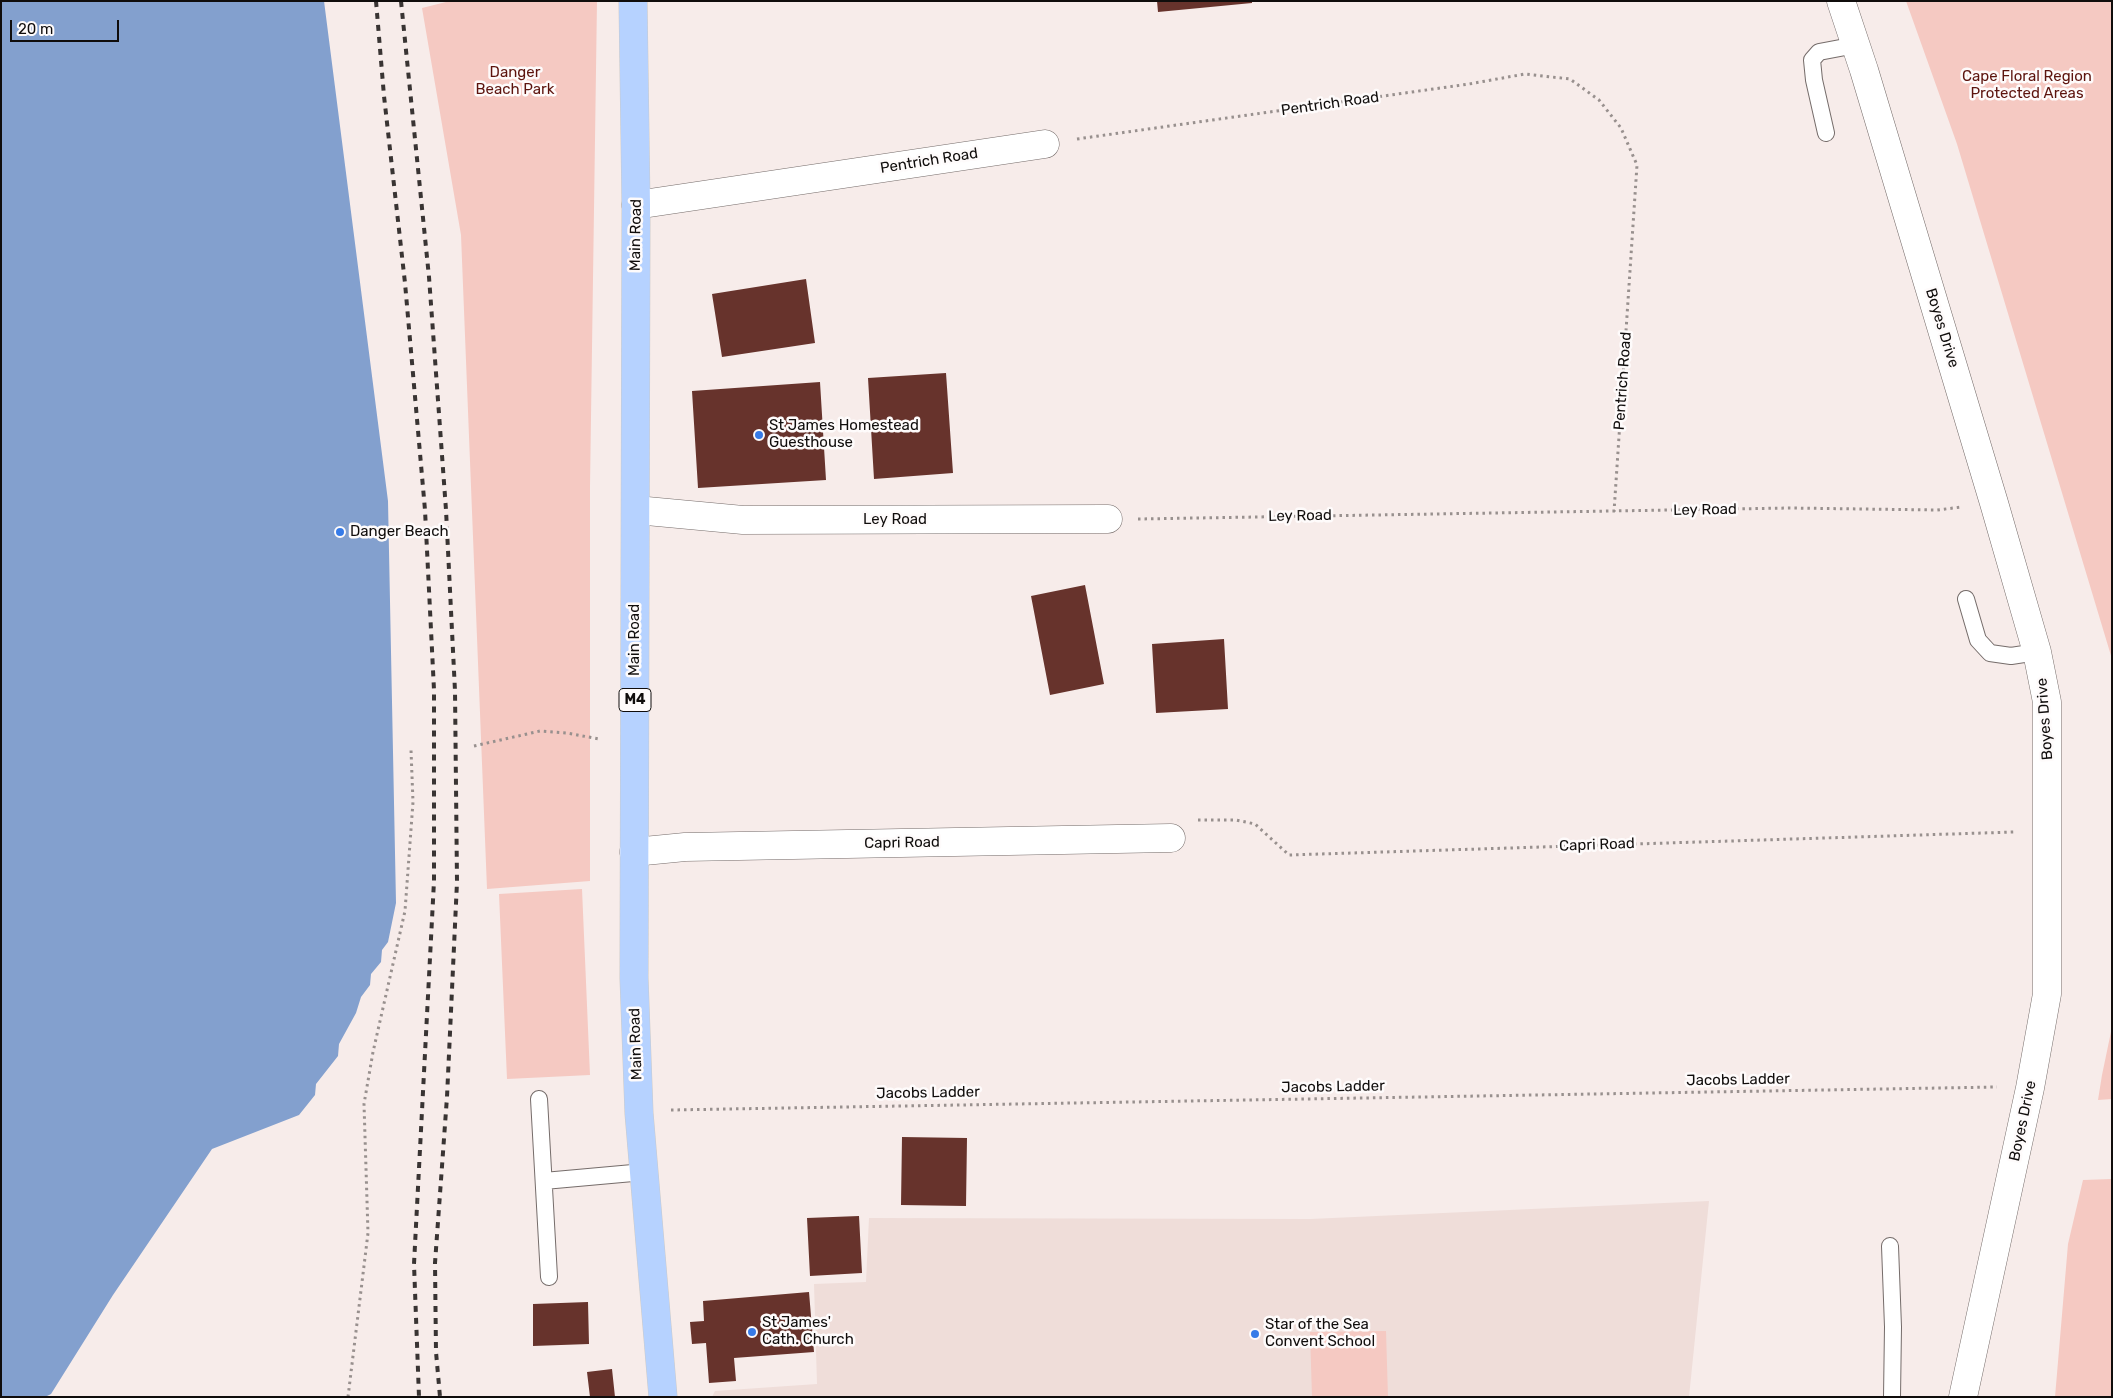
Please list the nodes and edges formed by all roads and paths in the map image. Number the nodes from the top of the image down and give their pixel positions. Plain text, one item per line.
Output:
1 (633, 1) edge
2 (1841, 1) edge
3 (1856, 45) junction
4 (1826, 133) dead end
5 (1045, 144) joint
6 (636, 205) junction
7 (1965, 506) dead end
8 (636, 510) junction
9 (1614, 512) junction
10 (1108, 519) joint
11 (1966, 598) dead end
12 (2036, 652) junction
13 (599, 739) dead end
14 (474, 746) dead end
15 (411, 750) dead end
16 (1194, 820) dead end
17 (2022, 832) dead end
18 (1171, 838) dead end
19 (634, 852) junction
20 (2000, 1087) dead end
21 (539, 1099) dead end
22 (666, 1111) dead end
23 (644, 1172) junction
24 (544, 1181) junction
25 (1890, 1246) dead end
26 (549, 1277) dead end
27 (348, 1397) edge
28 (663, 1397) edge
29 (1892, 1397) edge
30 (1963, 1397) edge

1 - 6 main road, Main Road / M4
2 - 3 main road, Boyes Drive
3 - 4 lane
3 - 12 main road, Boyes Drive
5 - 6 main road, Pentrich Road
5 - 9 path, Pentrich Road
6 - 8 main road, Main Road / M4
7 - 9 path, Ley Road
8 - 10 main road, Ley Road
8 - 19 main road, Main Road / M4
9 - 10 path, Ley Road
11 - 12 lane
12 - 30 main road, Boyes Drive
13 - 14 path
15 - 27 path
16 - 17 path, Capri Road
18 - 19 main road, Capri Road
19 - 23 main road, Main Road / M4
20 - 22 path, Jacobs Ladder
21 - 24 lane
23 - 24 lane
23 - 28 main road, Main Road / M4
24 - 26 lane
25 - 29 lane

